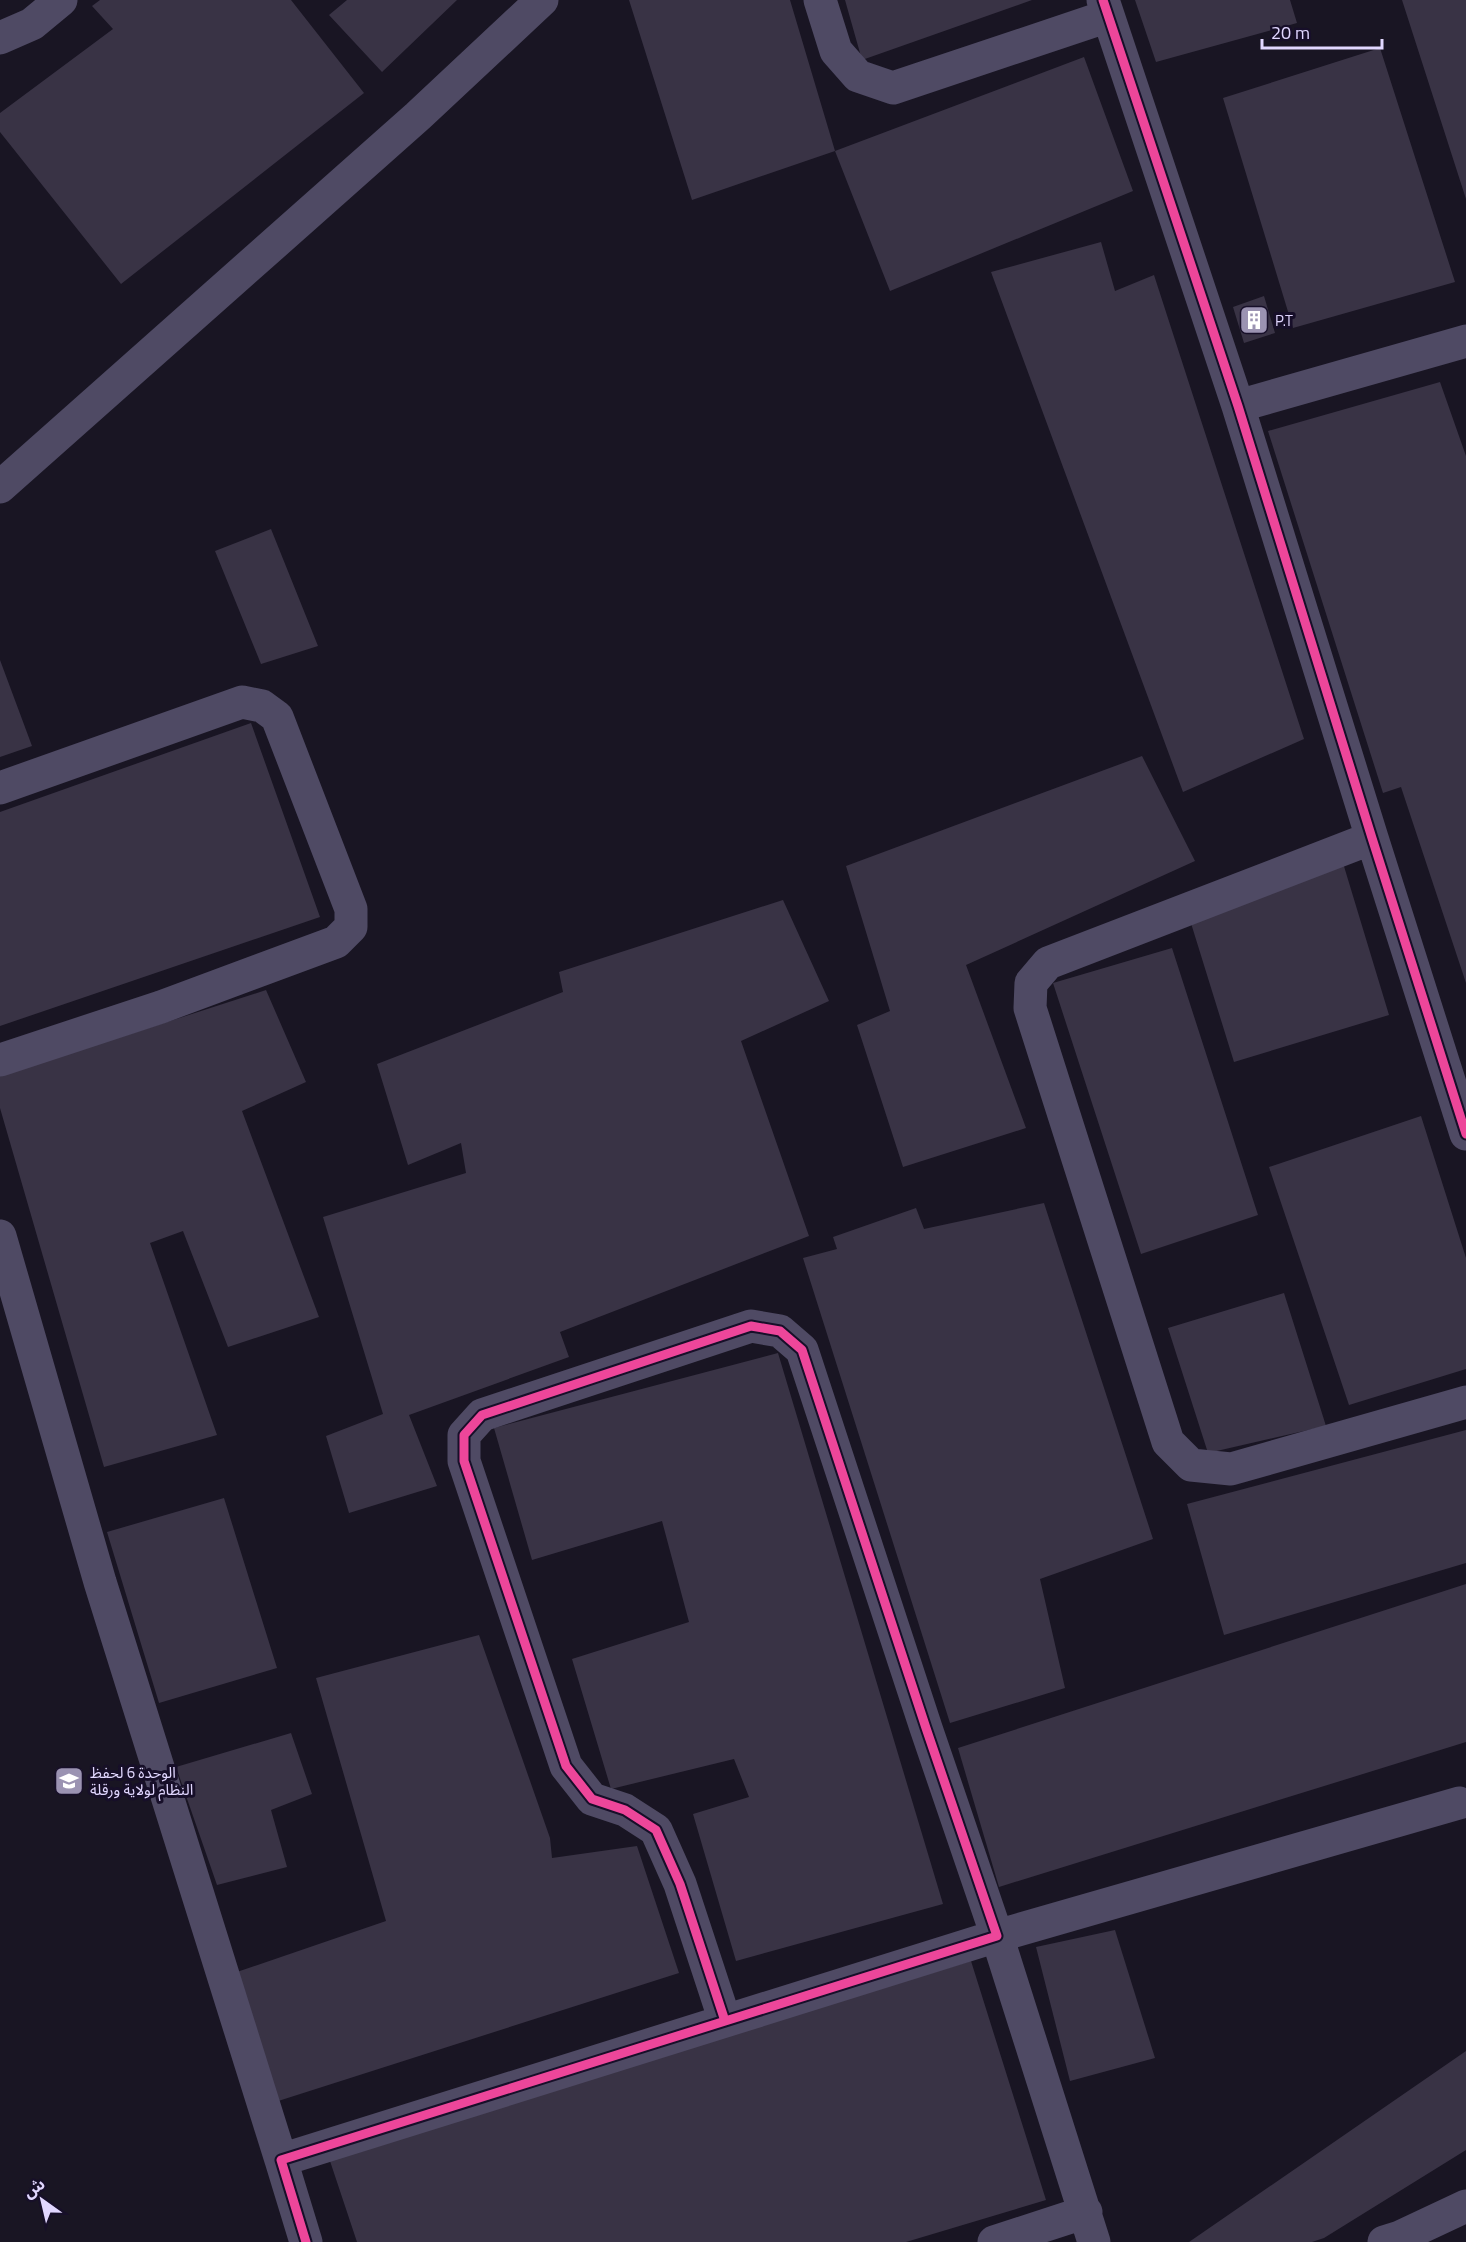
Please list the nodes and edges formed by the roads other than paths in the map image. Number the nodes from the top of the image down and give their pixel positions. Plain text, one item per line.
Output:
1 (61, 0) edge
2 (542, 0) edge
3 (820, 0) edge
4 (1106, 8) edge
5 (0, 38) edge
6 (1466, 341) edge
7 (1238, 406) junction
8 (0, 487) edge
9 (0, 789) edge
10 (1372, 838) junction
11 (0, 1060) edge
12 (1466, 1134) edge
13 (0, 1236) edge
14 (1466, 1402) edge
15 (1464, 1808) edge
16 (997, 1936) junction
17 (725, 2021) junction
18 (281, 2160) junction
19 (1466, 2206) edge
20 (1090, 2227) edge
21 (306, 2242) edge
22 (994, 2242) edge
23 (1384, 2242) edge

1 - 5 street
2 - 8 street
3 - 4 street
4 - 7 street
6 - 7 street
7 - 10 street
9 - 11 street
10 - 12 street
10 - 14 street
13 - 18 street
15 - 16 street
16 - 17 street
16 - 17 street
16 - 20 street
17 - 18 street
18 - 21 street
19 - 23 street
20 - 22 street

